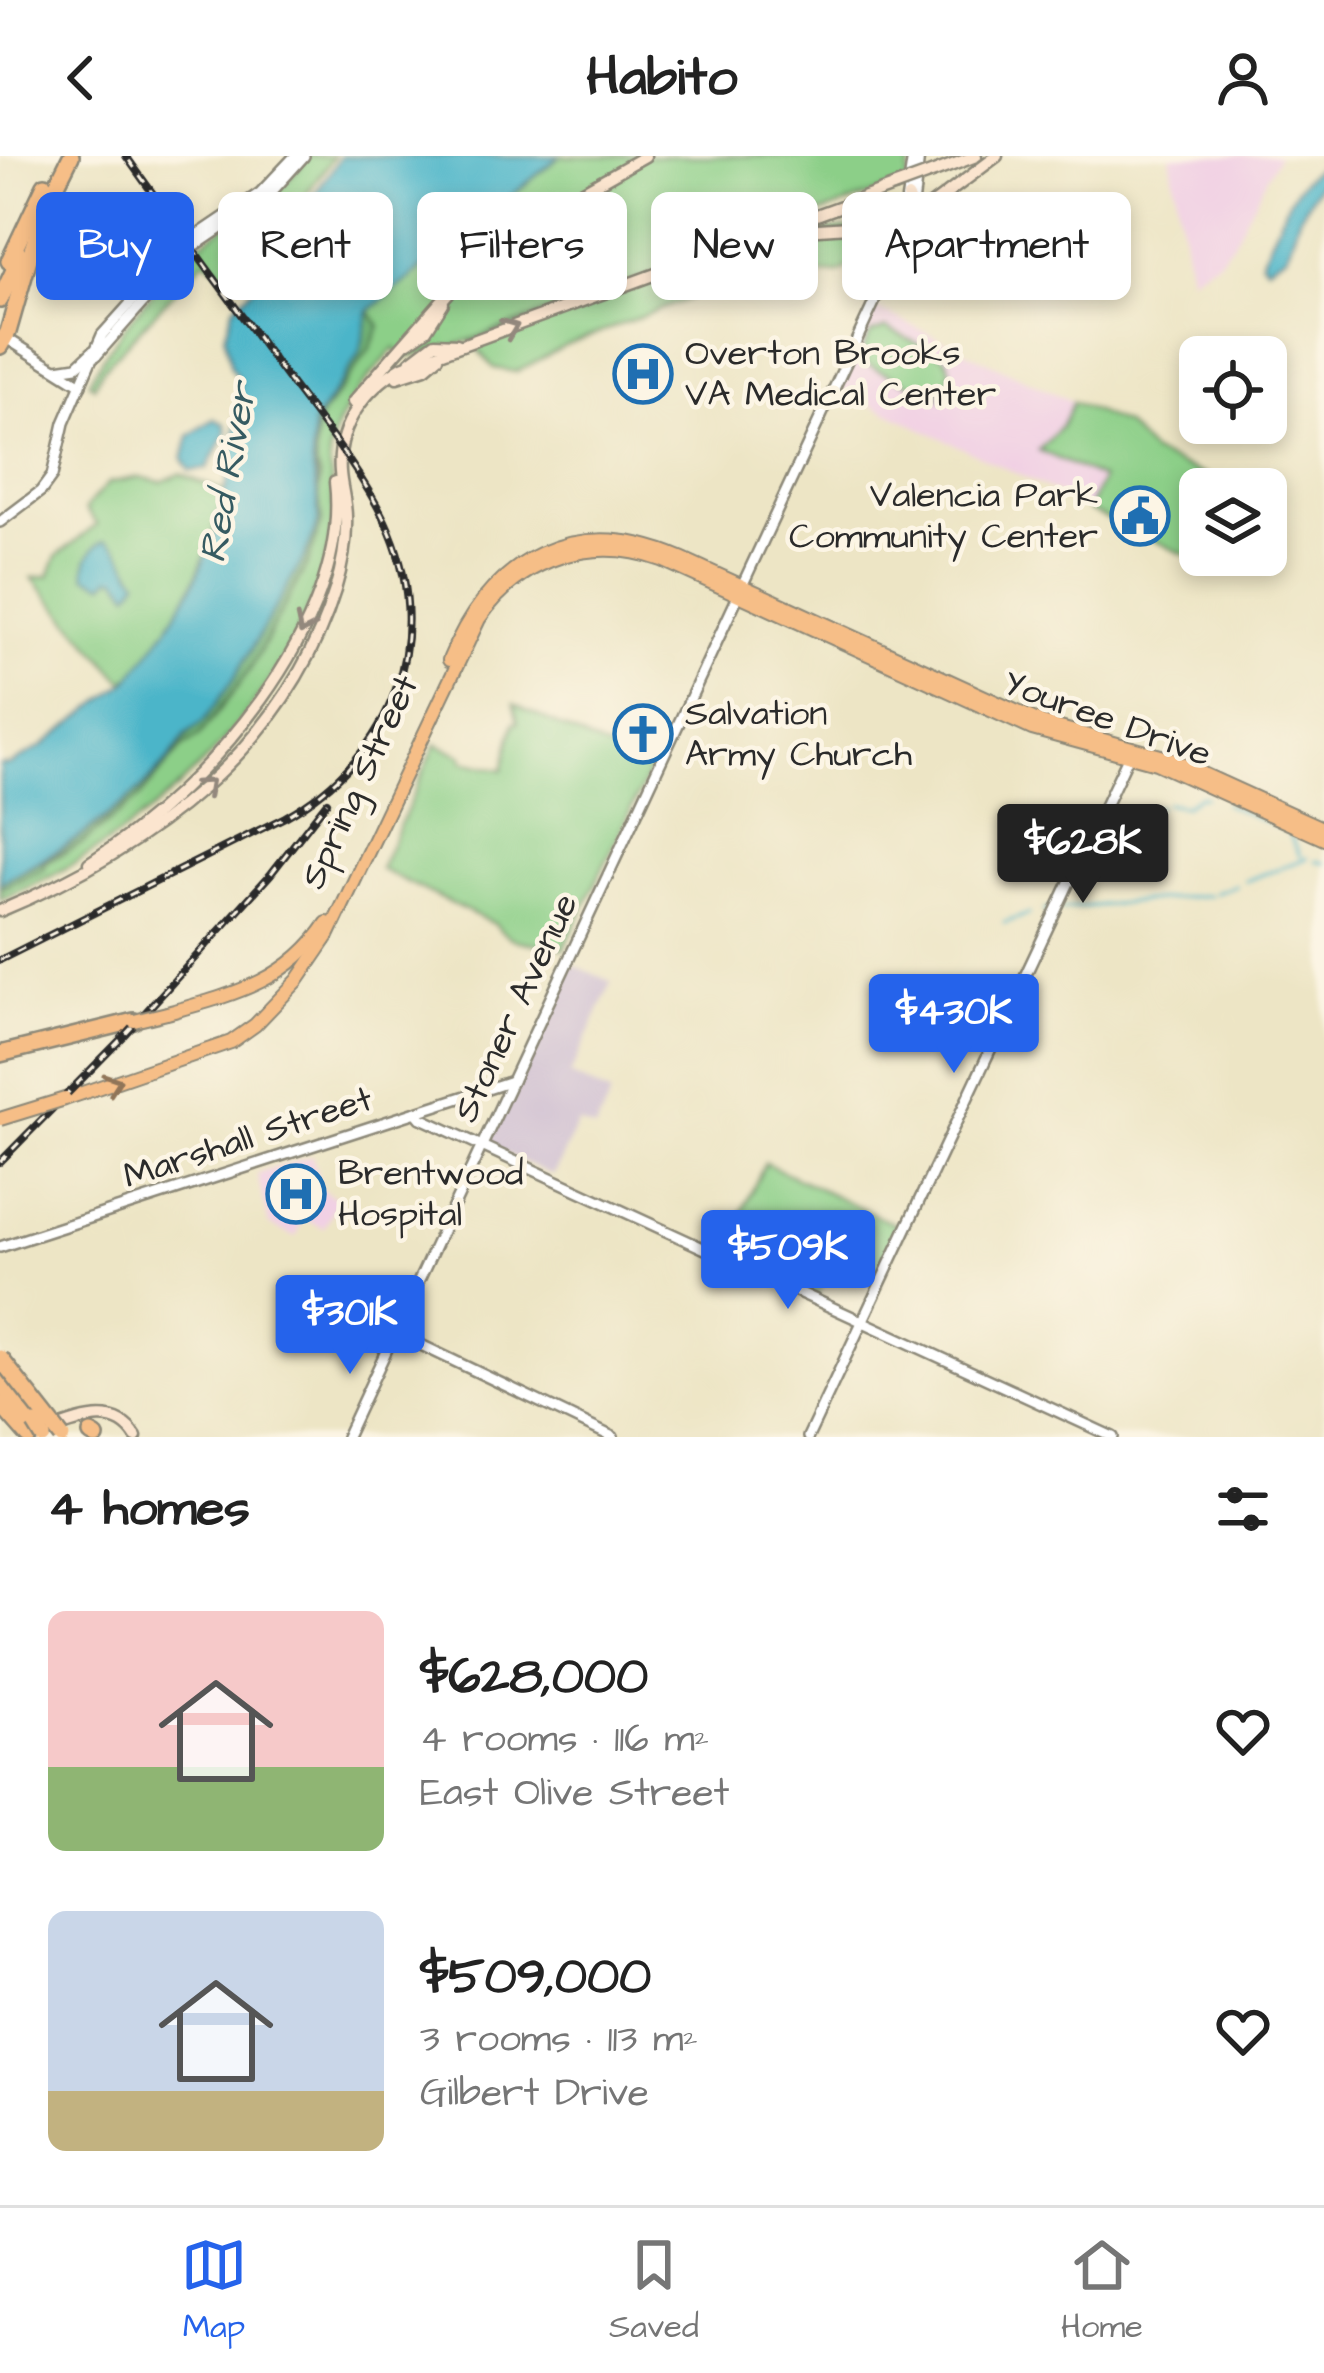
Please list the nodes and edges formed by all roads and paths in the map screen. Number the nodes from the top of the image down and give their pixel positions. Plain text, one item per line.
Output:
1 (299, 156) edge
2 (645, 156) edge
3 (916, 156) edge
4 (976, 156) edge
5 (997, 156) edge
6 (65, 160) edge
7 (44, 192) edge
8 (53, 192) edge
9 (915, 192) edge
10 (936, 192) edge
11 (36, 204) joint
12 (818, 215) edge
13 (36, 227) edge
14 (36, 241) edge
15 (0, 254) edge
16 (651, 277) edge
17 (0, 280) edge
18 (0, 300) edge
19 (875, 300) edge
20 (2, 340) edge
21 (471, 342) junction
22 (444, 353) junction
23 (93, 355) junction
24 (402, 367) junction
25 (57, 369) junction
26 (81, 385) junction
27 (360, 403) junction
28 (0, 522) edge
29 (741, 590) junction
30 (1131, 751) junction
31 (1323, 835) edge
32 (0, 907) edge
33 (134, 1021) joint
34 (0, 1056) edge
35 (512, 1081) junction
36 (38, 1108) joint
37 (416, 1112) junction
38 (0, 1122) edge
39 (482, 1146) junction
40 (0, 1246) edge
41 (350, 1311) dead end
42 (862, 1322) junction
43 (394, 1335) junction
44 (0, 1358) edge
45 (2, 1393) edge
46 (34, 1433) edge
47 (96, 1436) edge
48 (62, 1437) edge
49 (136, 1437) edge
50 (346, 1437) edge
51 (613, 1437) edge
52 (808, 1437) edge
53 (1113, 1437) edge

1 - 23 street
2 -> 32 main road
3 - 9 street
4 - 12 main road, bridge
5 - 10 main road
6 - 7 highway
6 - 8 highway
11 - 15 highway
11 - 17 highway
13 - 18 highway
14 - 20 highway
21 -> 16 main road
19 - 29 street, Stoner Avenue
20 - 25 street
21 - 22 main road
21 - 24 main road
22 - 24 main road
22 - 27 main road
23 - 25 street
23 - 26 street
24 - 27 main road
25 - 26 street
26 - 28 street
32 -> 27 main road
29 - 30 main road, Youree Drive
29 - 33 main road, Spring Street, bridge
29 - 35 street, Stoner Avenue
36 -> 29 main road, Spring Street, bridge
30 - 31 main road, Youree Drive
30 - 42 street
33 - 34 highway
35 - 37 street, Marshall Street
35 - 39 street, Stoner Avenue
36 - 38 highway, bridge
37 - 39 street
37 - 40 street, Marshall Street
39 - 42 street
39 - 43 street, Stoner Avenue
41 - 43 street
42 - 52 street
42 - 53 street
43 - 50 street, Stoner Avenue
43 - 51 street
44 - 48 highway, bridge
45 - 46 highway
46 - 47 main road
46 - 49 main road

